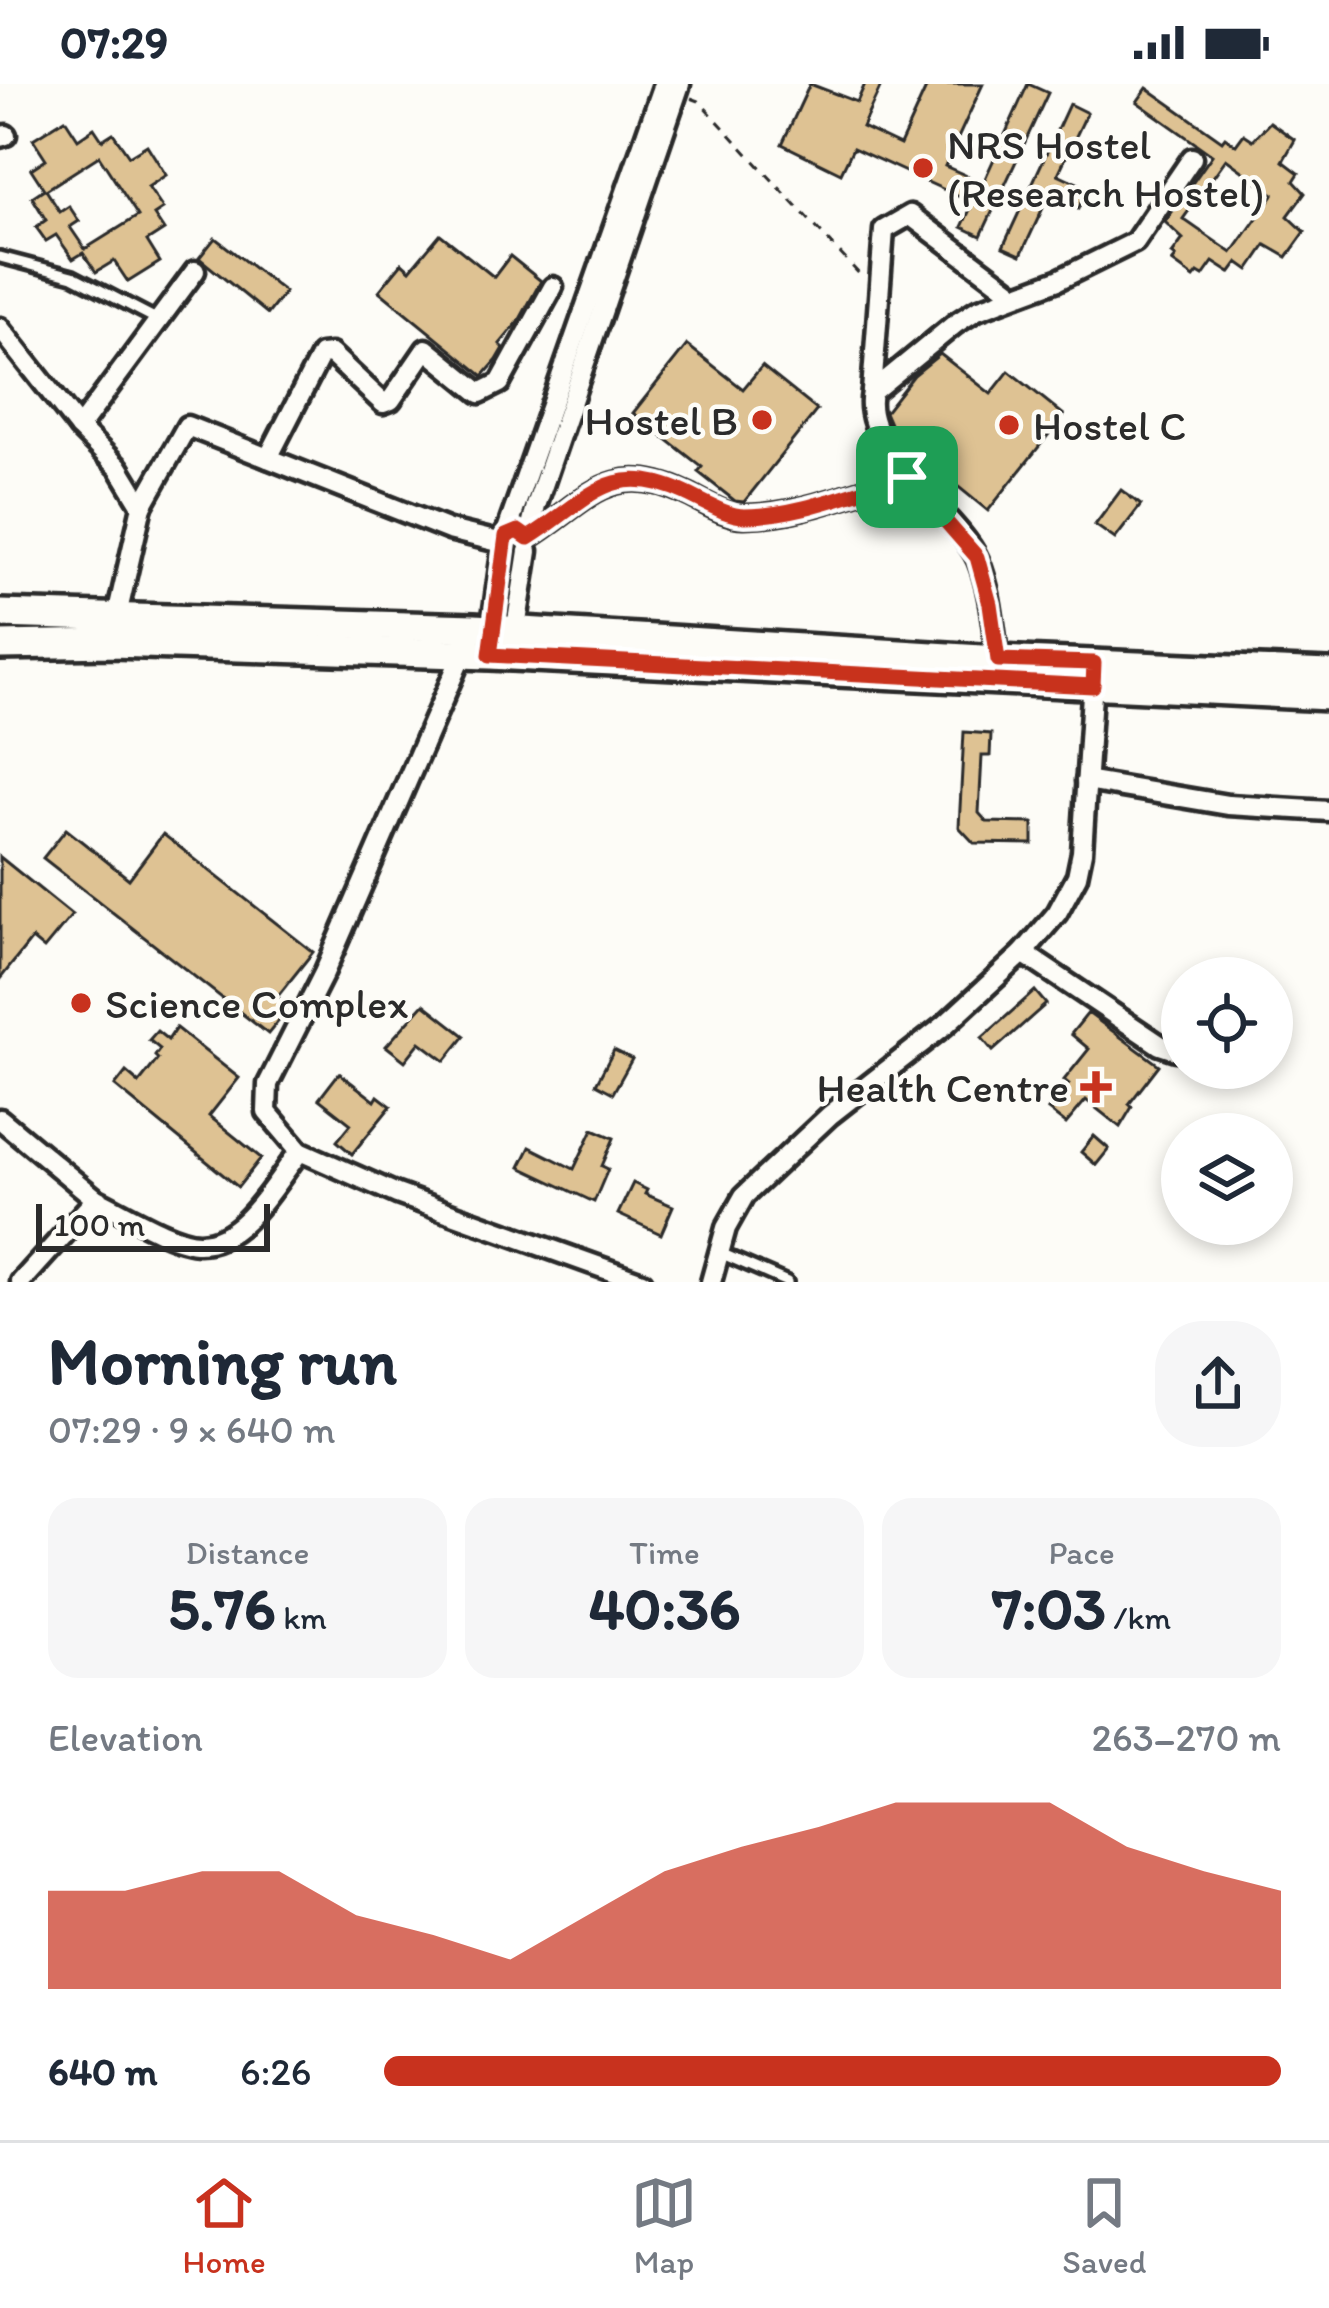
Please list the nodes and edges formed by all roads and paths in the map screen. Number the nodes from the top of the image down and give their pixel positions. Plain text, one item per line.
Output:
1 (671, 88) edge
2 (1192, 158) dead end
3 (0, 257) edge
4 (195, 271) dead end
5 (553, 287) dead end
6 (1016, 296) junction
7 (878, 297) junction
8 (160, 321) junction
9 (0, 328) edge
10 (872, 392) junction
11 (79, 428) junction
12 (268, 458) junction
13 (907, 477) junction
14 (142, 506) junction
15 (504, 541) junction
16 (528, 545) junction
17 (0, 614) edge
18 (114, 628) junction
19 (0, 645) edge
20 (494, 645) junction
21 (998, 660) junction
22 (1094, 674) junction
23 (1329, 674) edge
24 (1329, 695) edge
25 (1085, 781) junction
26 (1329, 811) edge
27 (1023, 953) junction
28 (1161, 1045) edge
29 (0, 1119) edge
30 (300, 1151) junction
31 (96, 1199) junction
32 (718, 1252) junction
33 (21, 1282) edge
34 (642, 1282) edge
35 (711, 1282) edge
36 (787, 1282) edge

1 - 7 path
1 - 15 street
1 - 16 street
2 - 6 street
3 - 8 lane
4 - 8 street
5 - 12 street
6 - 7 street
6 - 10 street
7 - 10 street
8 - 11 street
9 - 11 street
10 - 13 street
11 - 14 street
12 - 14 street
12 - 15 street
13 - 16 street
13 - 21 street
14 - 18 street
15 - 16 street
15 - 20 street
16 - 20 street
17 - 18 street
18 - 19 street
18 - 20 street
20 - 21 street
20 - 22 street
20 - 30 street
21 - 22 street
22 - 23 street
22 - 24 street
22 - 25 street
25 - 26 street
25 - 27 street
27 - 28 street
27 - 32 street
29 - 31 street
30 - 31 street
30 - 34 street
31 - 33 street
32 - 35 street
32 - 36 lane

